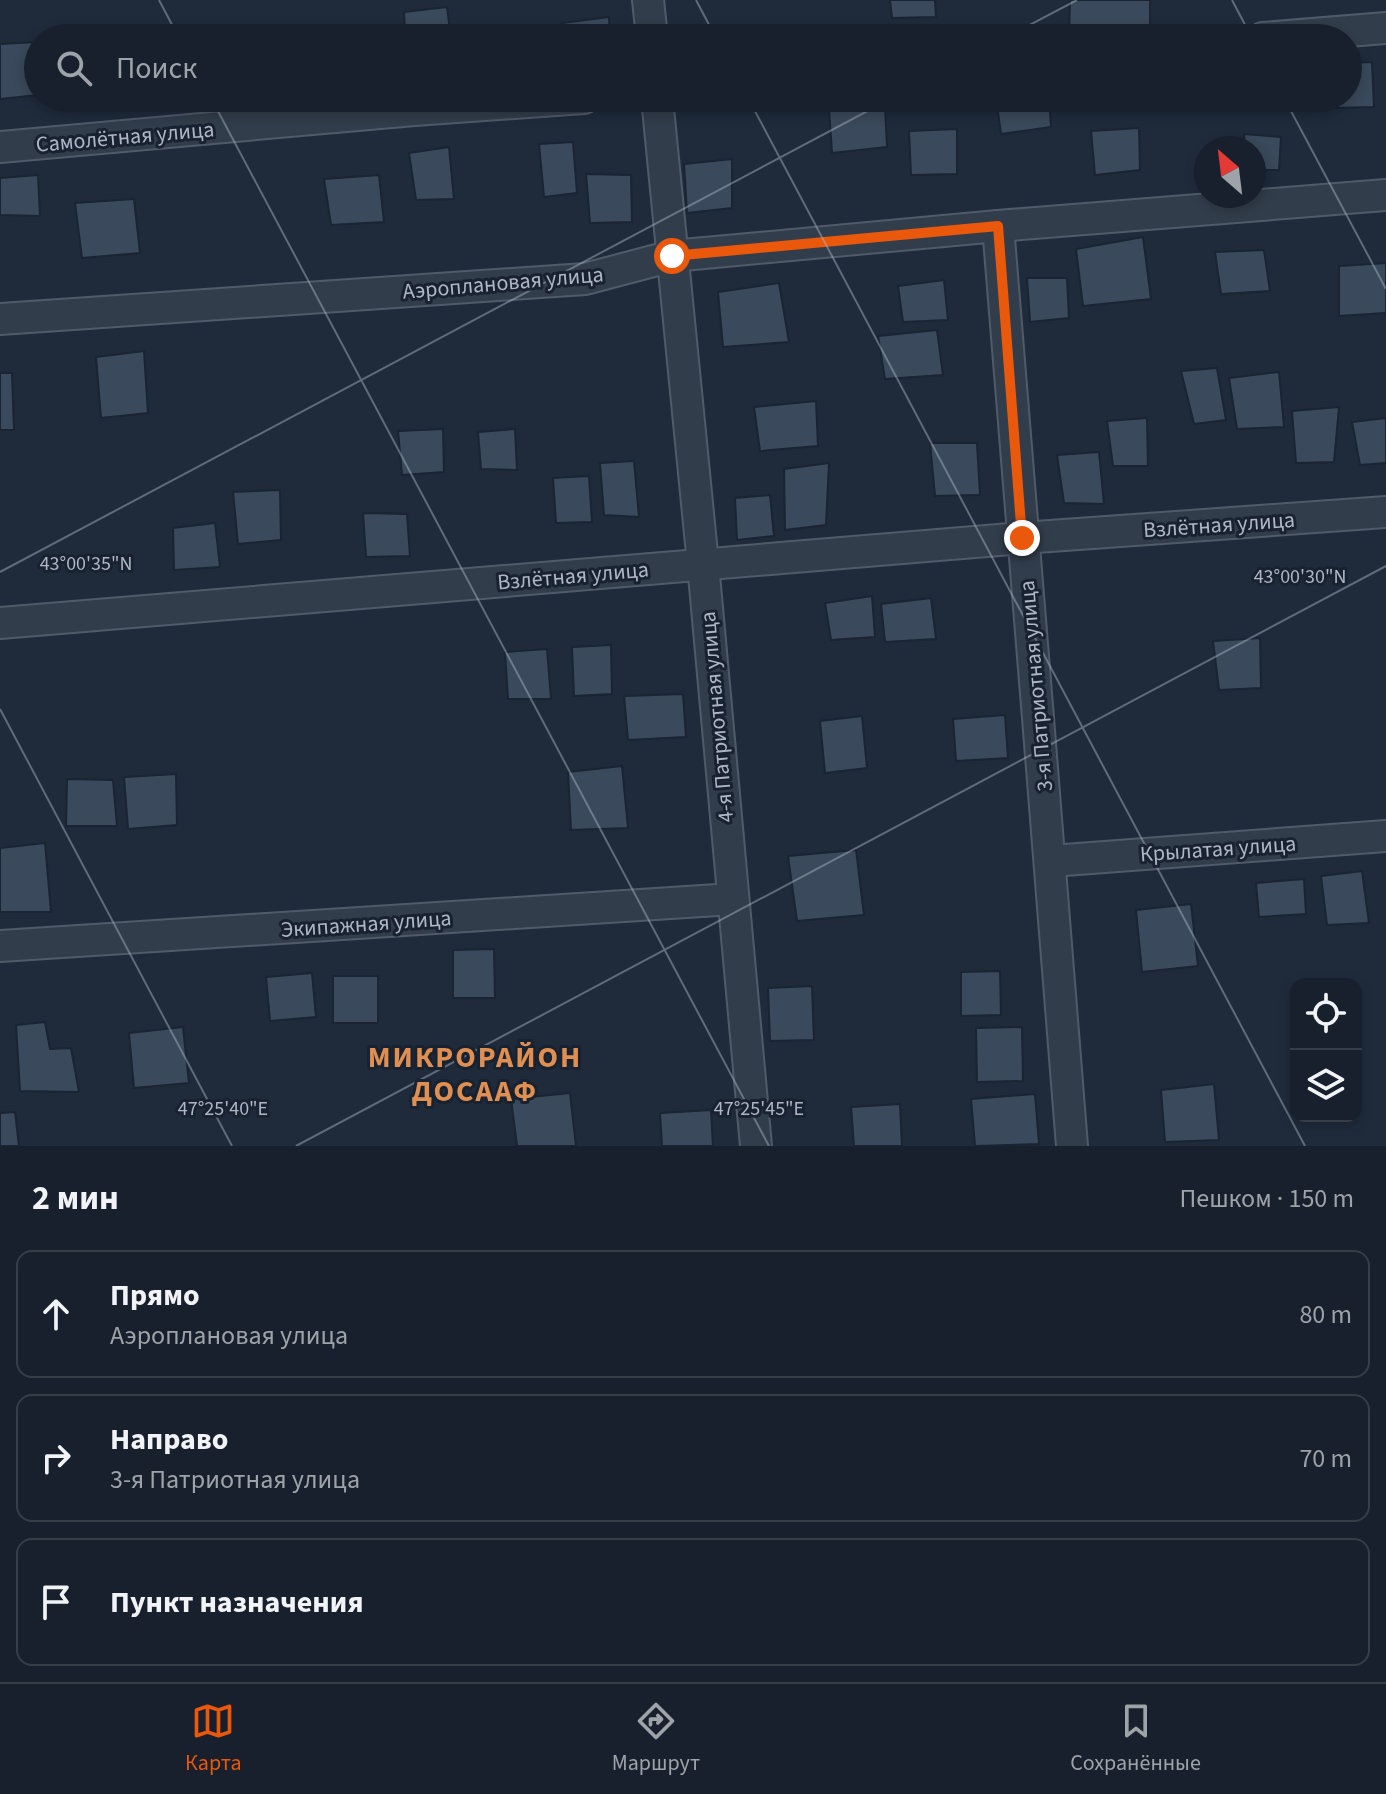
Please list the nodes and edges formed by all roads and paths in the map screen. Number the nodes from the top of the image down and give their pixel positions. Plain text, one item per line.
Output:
1 (648, 0) edge
2 (651, 24) edge
3 (1386, 28) edge
4 (1362, 30) edge
5 (392, 112) edge
6 (658, 112) edge
7 (0, 147) edge
8 (1386, 195) edge
9 (998, 226) junction
10 (672, 256) junction
11 (0, 319) edge
12 (1386, 512) edge
13 (1022, 538) junction
14 (703, 564) junction
15 (0, 623) edge
16 (1386, 836) edge
17 (1051, 861) junction
18 (733, 899) junction
19 (0, 946) edge
20 (756, 1146) edge
21 (1072, 1146) edge

1 - 2 street
3 - 4 street
5 - 7 street, Самолётная улица
6 - 10 street, 4-я Патриотная улица
8 - 9 street, Аэроплановая улица
9 - 10 street, Аэроплановая улица
9 - 13 street, 3-я Патриотная улица
10 - 11 street, Аэроплановая улица
10 - 14 street, 4-я Патриотная улица
12 - 13 street, Взлётная улица
13 - 14 street, Взлётная улица
13 - 17 street, 3-я Патриотная улица
14 - 15 street, Взлётная улица
14 - 18 street, 4-я Патриотная улица
16 - 17 street, Крылатая улица
17 - 21 street, 3-я Патриотная улица
18 - 19 street, Экипажная улица
18 - 20 street, 4-я Патриотная улица

